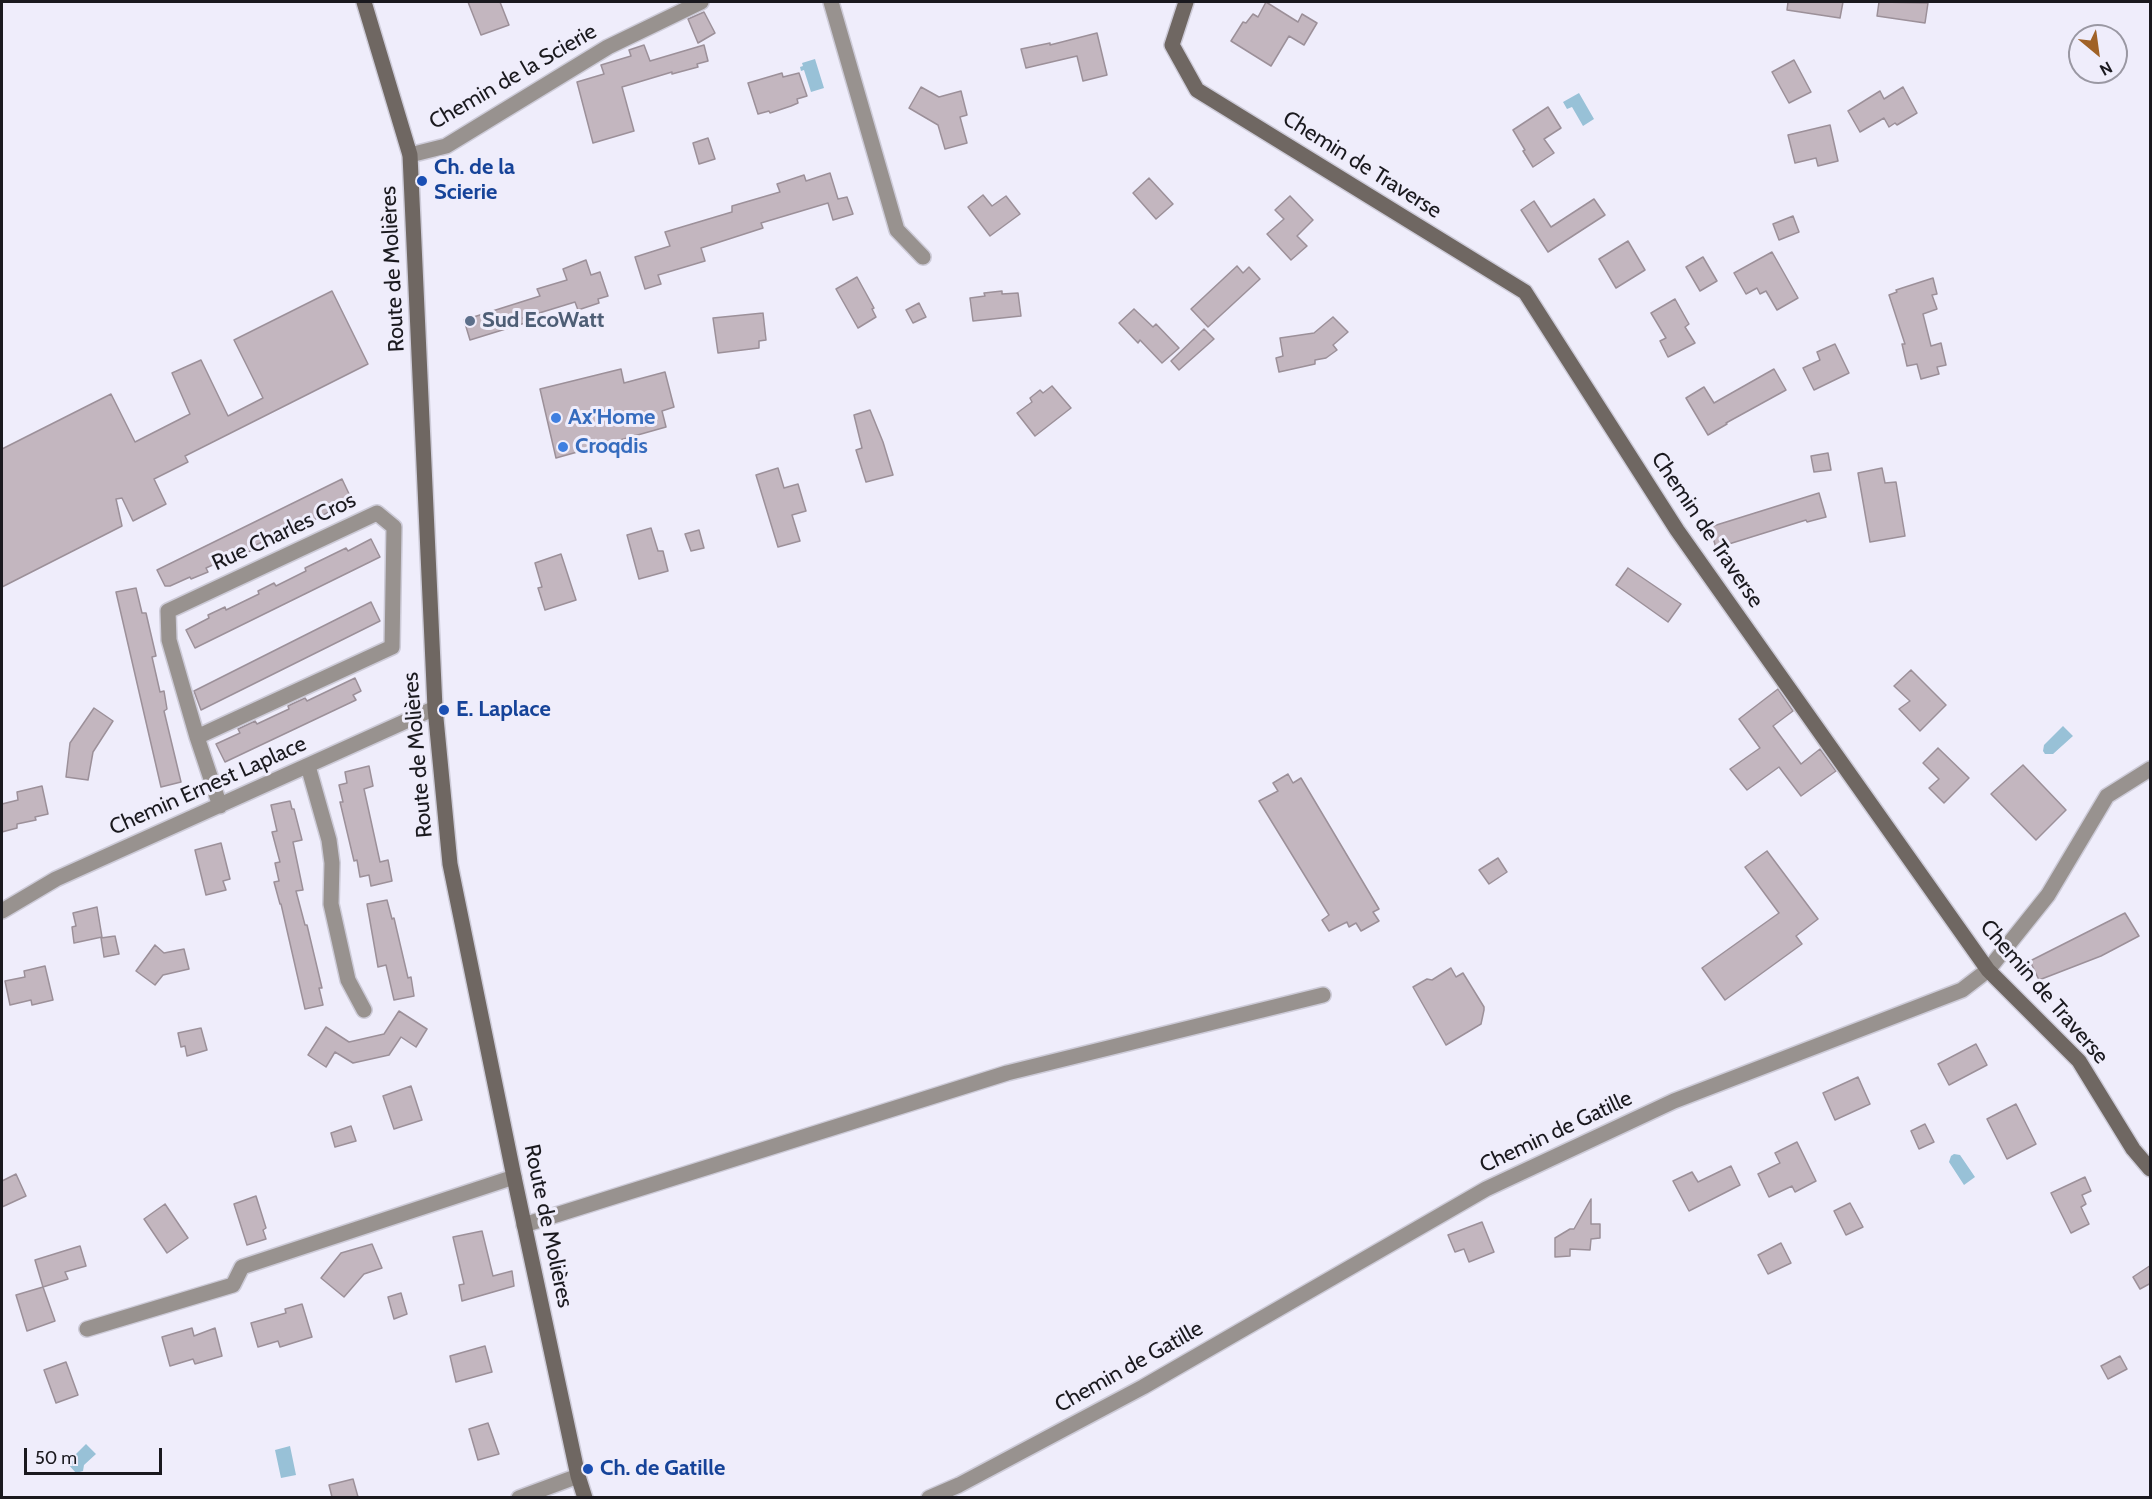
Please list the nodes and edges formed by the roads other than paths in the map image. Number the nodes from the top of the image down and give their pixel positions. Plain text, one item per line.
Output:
1 (364, 2) edge
2 (701, 2) edge
3 (831, 2) edge
4 (1186, 2) edge
5 (410, 155) junction
6 (923, 258) dead end
7 (435, 708) junction
8 (197, 737) junction
9 (308, 766) junction
10 (2151, 769) edge
11 (219, 806) junction
12 (2, 911) edge
13 (1988, 970) junction
14 (1323, 995) dead end
15 (364, 1010) dead end
16 (2151, 1169) edge
17 (514, 1177) junction
18 (524, 1225) junction
19 (87, 1329) dead end
20 (578, 1476) junction
21 (519, 1497) edge
22 (585, 1497) edge
23 (929, 1497) edge

1 - 5 street, Route de Molières
2 - 5 street, Chemin de la Scierie
3 - 6 street
4 - 13 street, Chemin de Traverse
5 - 7 street, Route de Molières
7 - 9 street, Chemin Ernest Laplace
7 - 17 street, Route de Molières
8 - 8 street, Rue Charles Cros
8 - 11 street, Rue Charles Cros
9 - 11 street, Chemin Ernest Laplace
9 - 15 street
10 - 13 street, Chemin de Gatille
11 - 12 street, Chemin Ernest Laplace
13 - 16 street, Chemin de Traverse
13 - 23 street, Chemin de Gatille
14 - 18 street
17 - 18 street, Route de Molières
17 - 19 street
18 - 20 street, Route de Molières
20 - 21 street
20 - 22 street, Route de Molières

